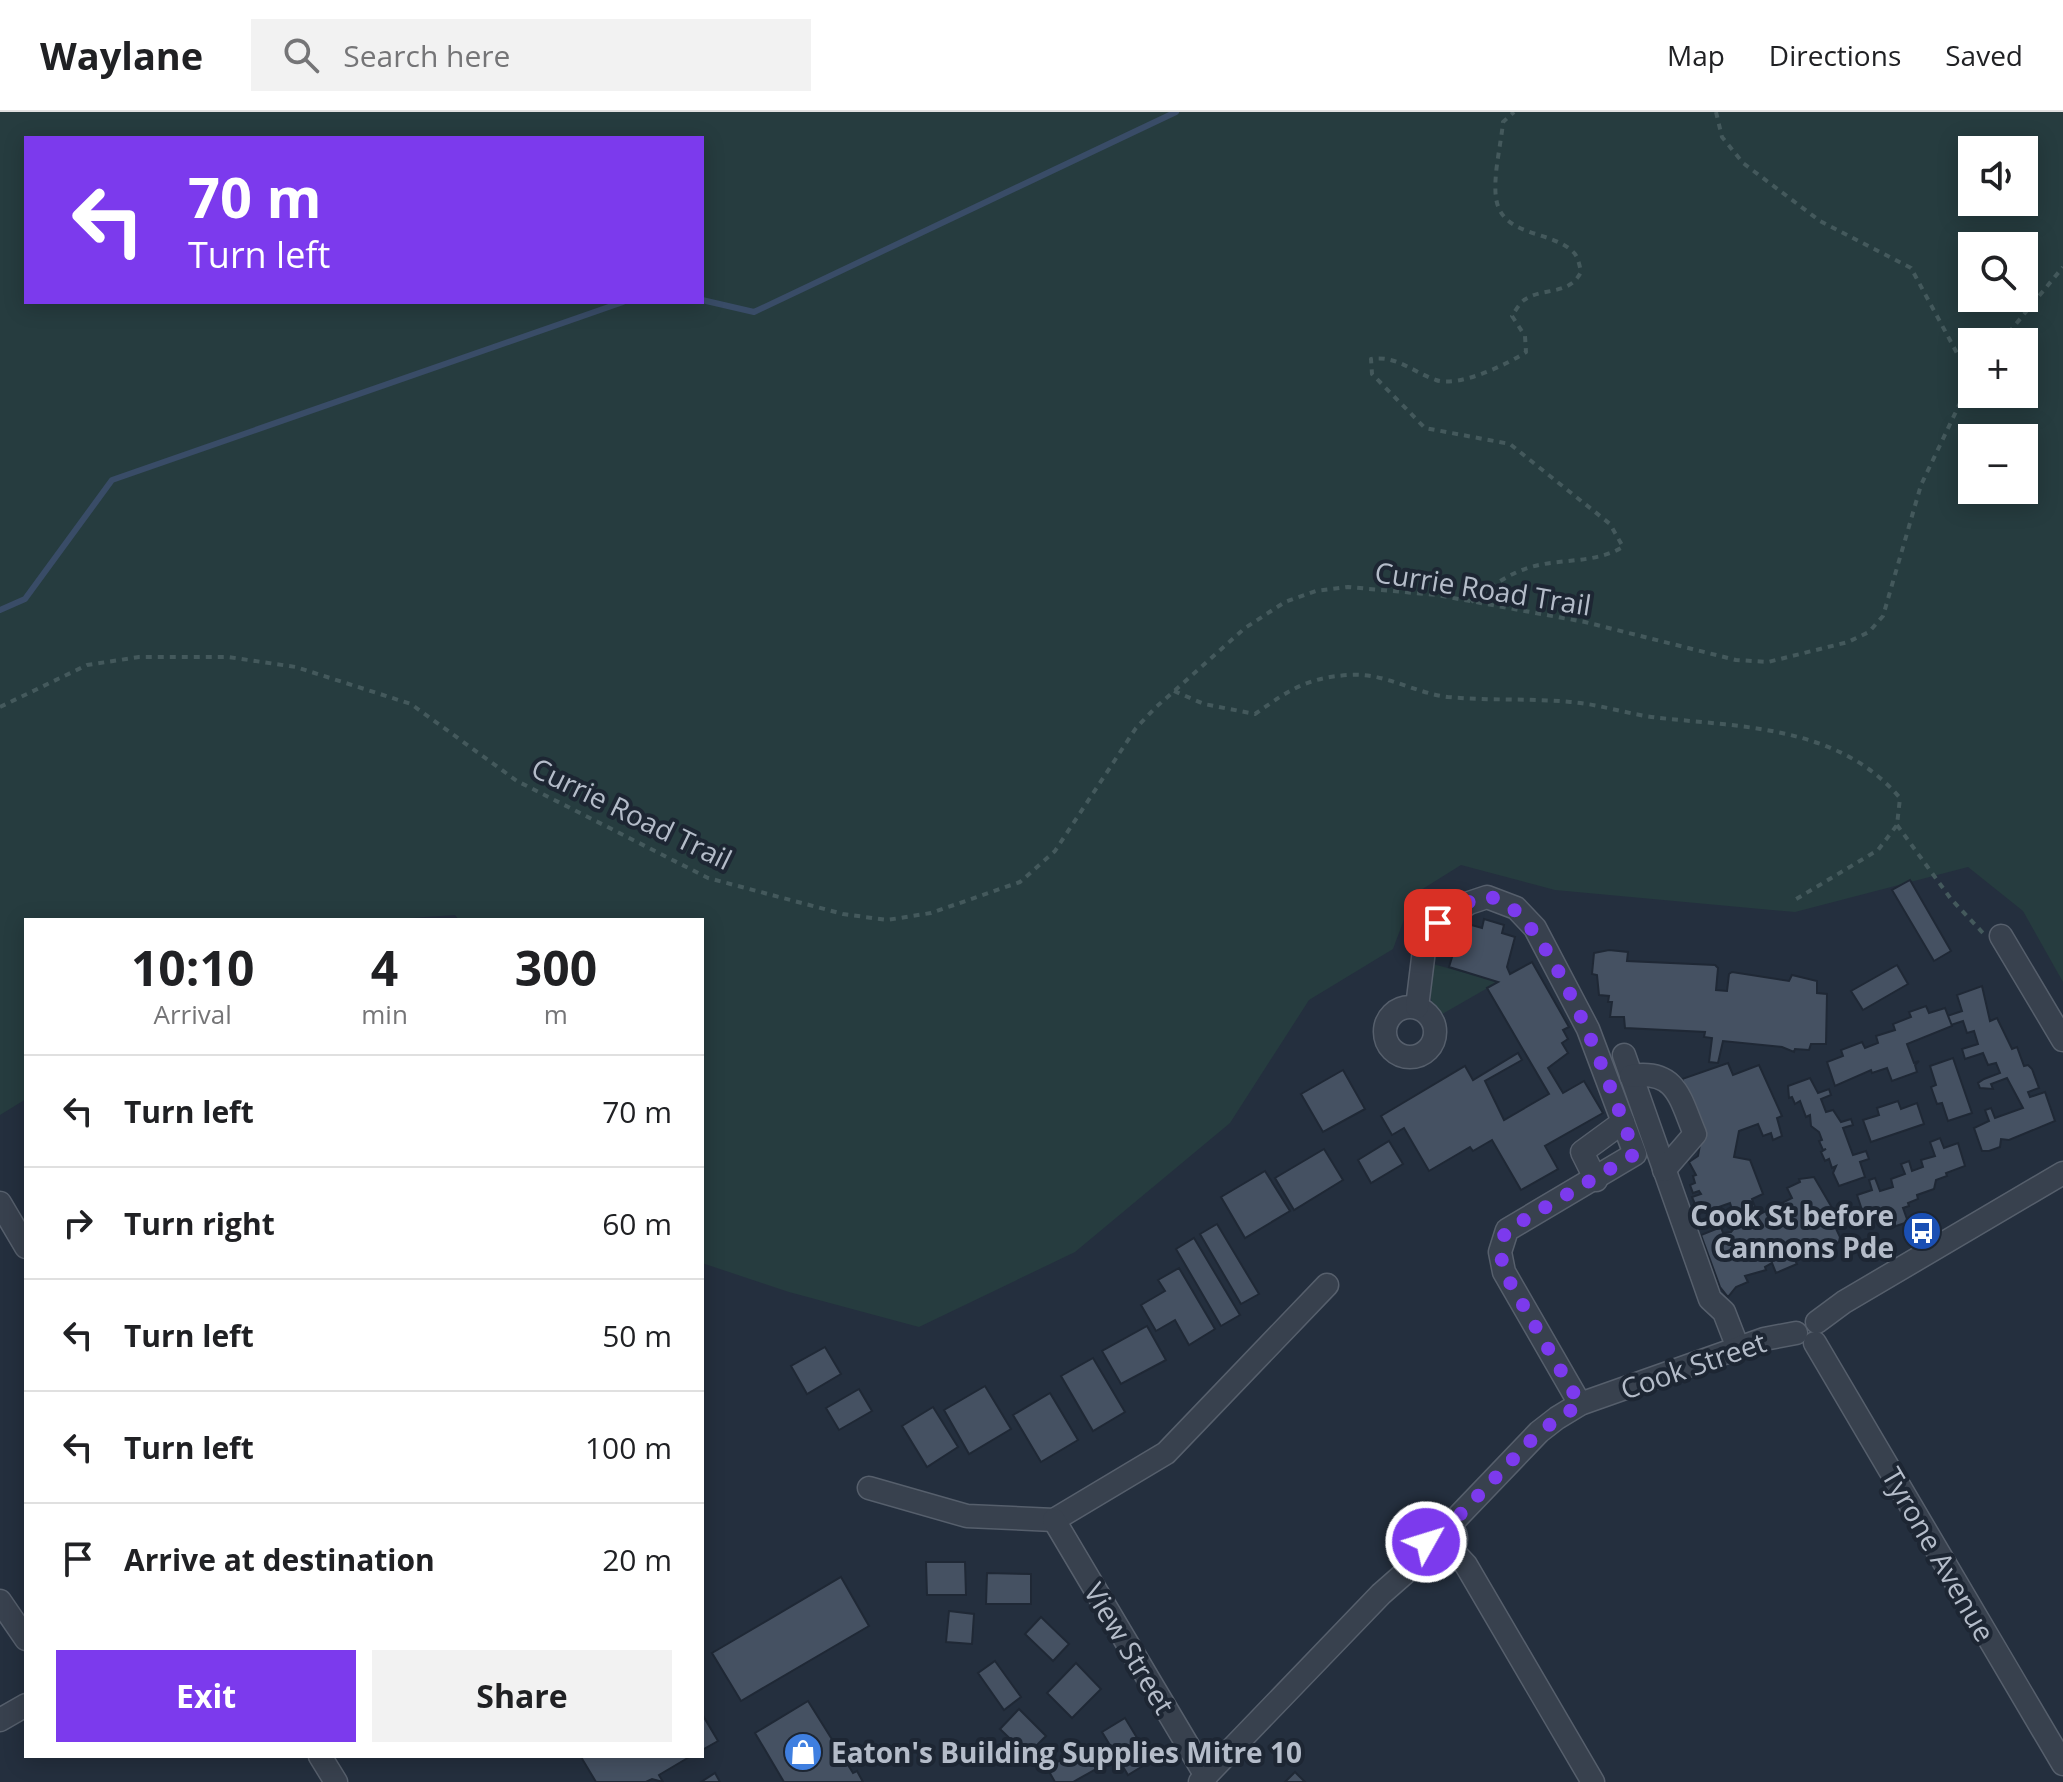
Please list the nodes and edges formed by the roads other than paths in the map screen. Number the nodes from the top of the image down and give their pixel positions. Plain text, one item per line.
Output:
1 (2001, 936) road end
2 (1417, 1007) dead end
3 (2063, 1040) edge
4 (1623, 1122) junction
5 (1664, 1170) junction
6 (2063, 1173) edge
7 (1596, 1180) junction
8 (0, 1203) edge
9 (24, 1244) edge
10 (1327, 1285) dead end
11 (1809, 1333) junction
12 (1738, 1348) junction
13 (1580, 1404) junction
14 (869, 1488) dead end
15 (1054, 1520) junction
16 (1442, 1550) junction
17 (0, 1601) edge
18 (24, 1636) edge
19 (24, 1706) edge
20 (0, 1720) edge
21 (321, 1758) edge
22 (2063, 1764) edge
23 (1203, 1779) edge
24 (336, 1782) edge
25 (1593, 1782) edge

1 - 3 street
2 - 4 street
4 - 7 street
4 - 7 street
5 - 5 street
5 - 12 street
6 - 11 street, Cook Street
7 - 13 street
8 - 9 street
10 - 15 street
11 - 12 street, Cook Street
11 - 22 street, Tyrone Avenue
12 - 13 street, Cook Street
13 - 16 street, Cook Street
14 - 15 street
15 - 23 street, View Street
16 - 23 street
16 - 25 street
17 - 18 street
19 - 20 street
21 - 24 street

